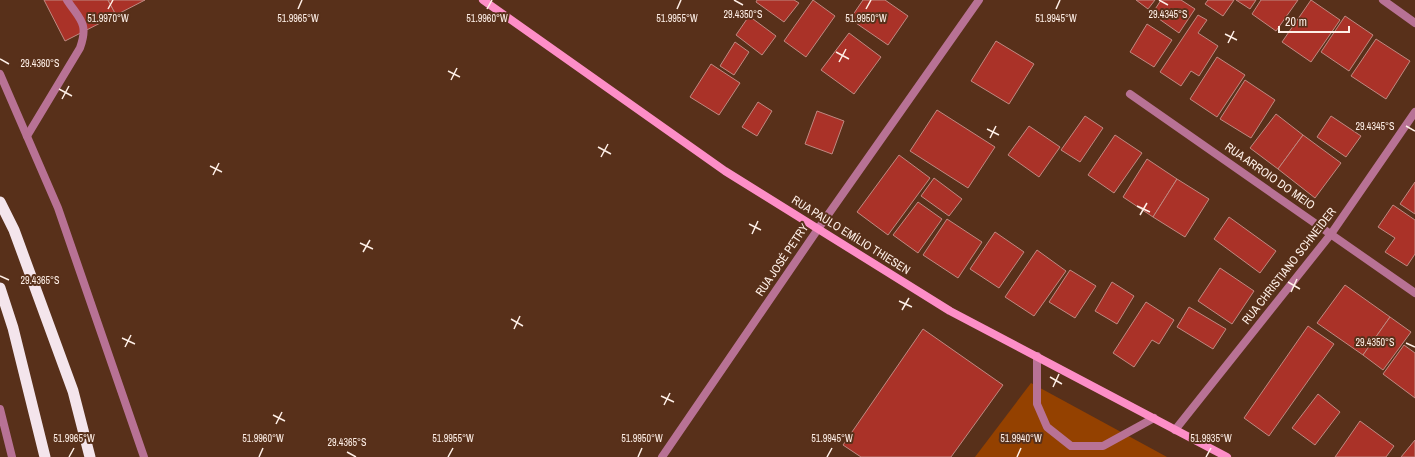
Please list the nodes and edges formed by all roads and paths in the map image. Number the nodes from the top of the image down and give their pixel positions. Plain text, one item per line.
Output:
1 (67, 0) edge
2 (483, 0) edge
3 (980, 0) edge
4 (1383, 0) edge
5 (1415, 23) edge
6 (0, 74) edge
7 (1130, 94) dead end
8 (1415, 112) edge
9 (27, 136) junction
10 (0, 202) edge
11 (818, 229) junction
12 (1331, 234) junction
13 (0, 288) edge
14 (1415, 293) edge
15 (1037, 356) junction
16 (0, 409) edge
17 (1154, 418) junction
18 (1175, 430) junction
19 (12, 457) edge
20 (45, 457) edge
21 (90, 457) edge
22 (144, 457) edge
23 (662, 457) edge
24 (1227, 457) edge

1 - 9 street
2 - 11 main road, RUA PAULO EMÍLIO THIESEN
3 - 11 street, RUA JOSÉ PETRY
4 - 5 street
6 - 9 street
7 - 12 street, RUA ARROIO DO MEIO
8 - 12 street, RUA CHRISTIANO SCHNEIDER
9 - 22 street
10 - 21 highway
11 - 15 main road, RUA PAULO EMÍLIO THIESEN
11 - 23 street, RUA JOSÉ PETRY
12 - 14 street, RUA ARROIO DO MEIO
12 - 18 street, RUA CHRISTIANO SCHNEIDER
13 - 20 highway
15 - 17 main road, RUA PAULO EMÍLIO THIESEN
15 - 17 street
16 - 19 street
17 - 18 main road, RUA PAULO EMÍLIO THIESEN
18 - 24 main road, RUA PAULO EMÍLIO THIESEN

